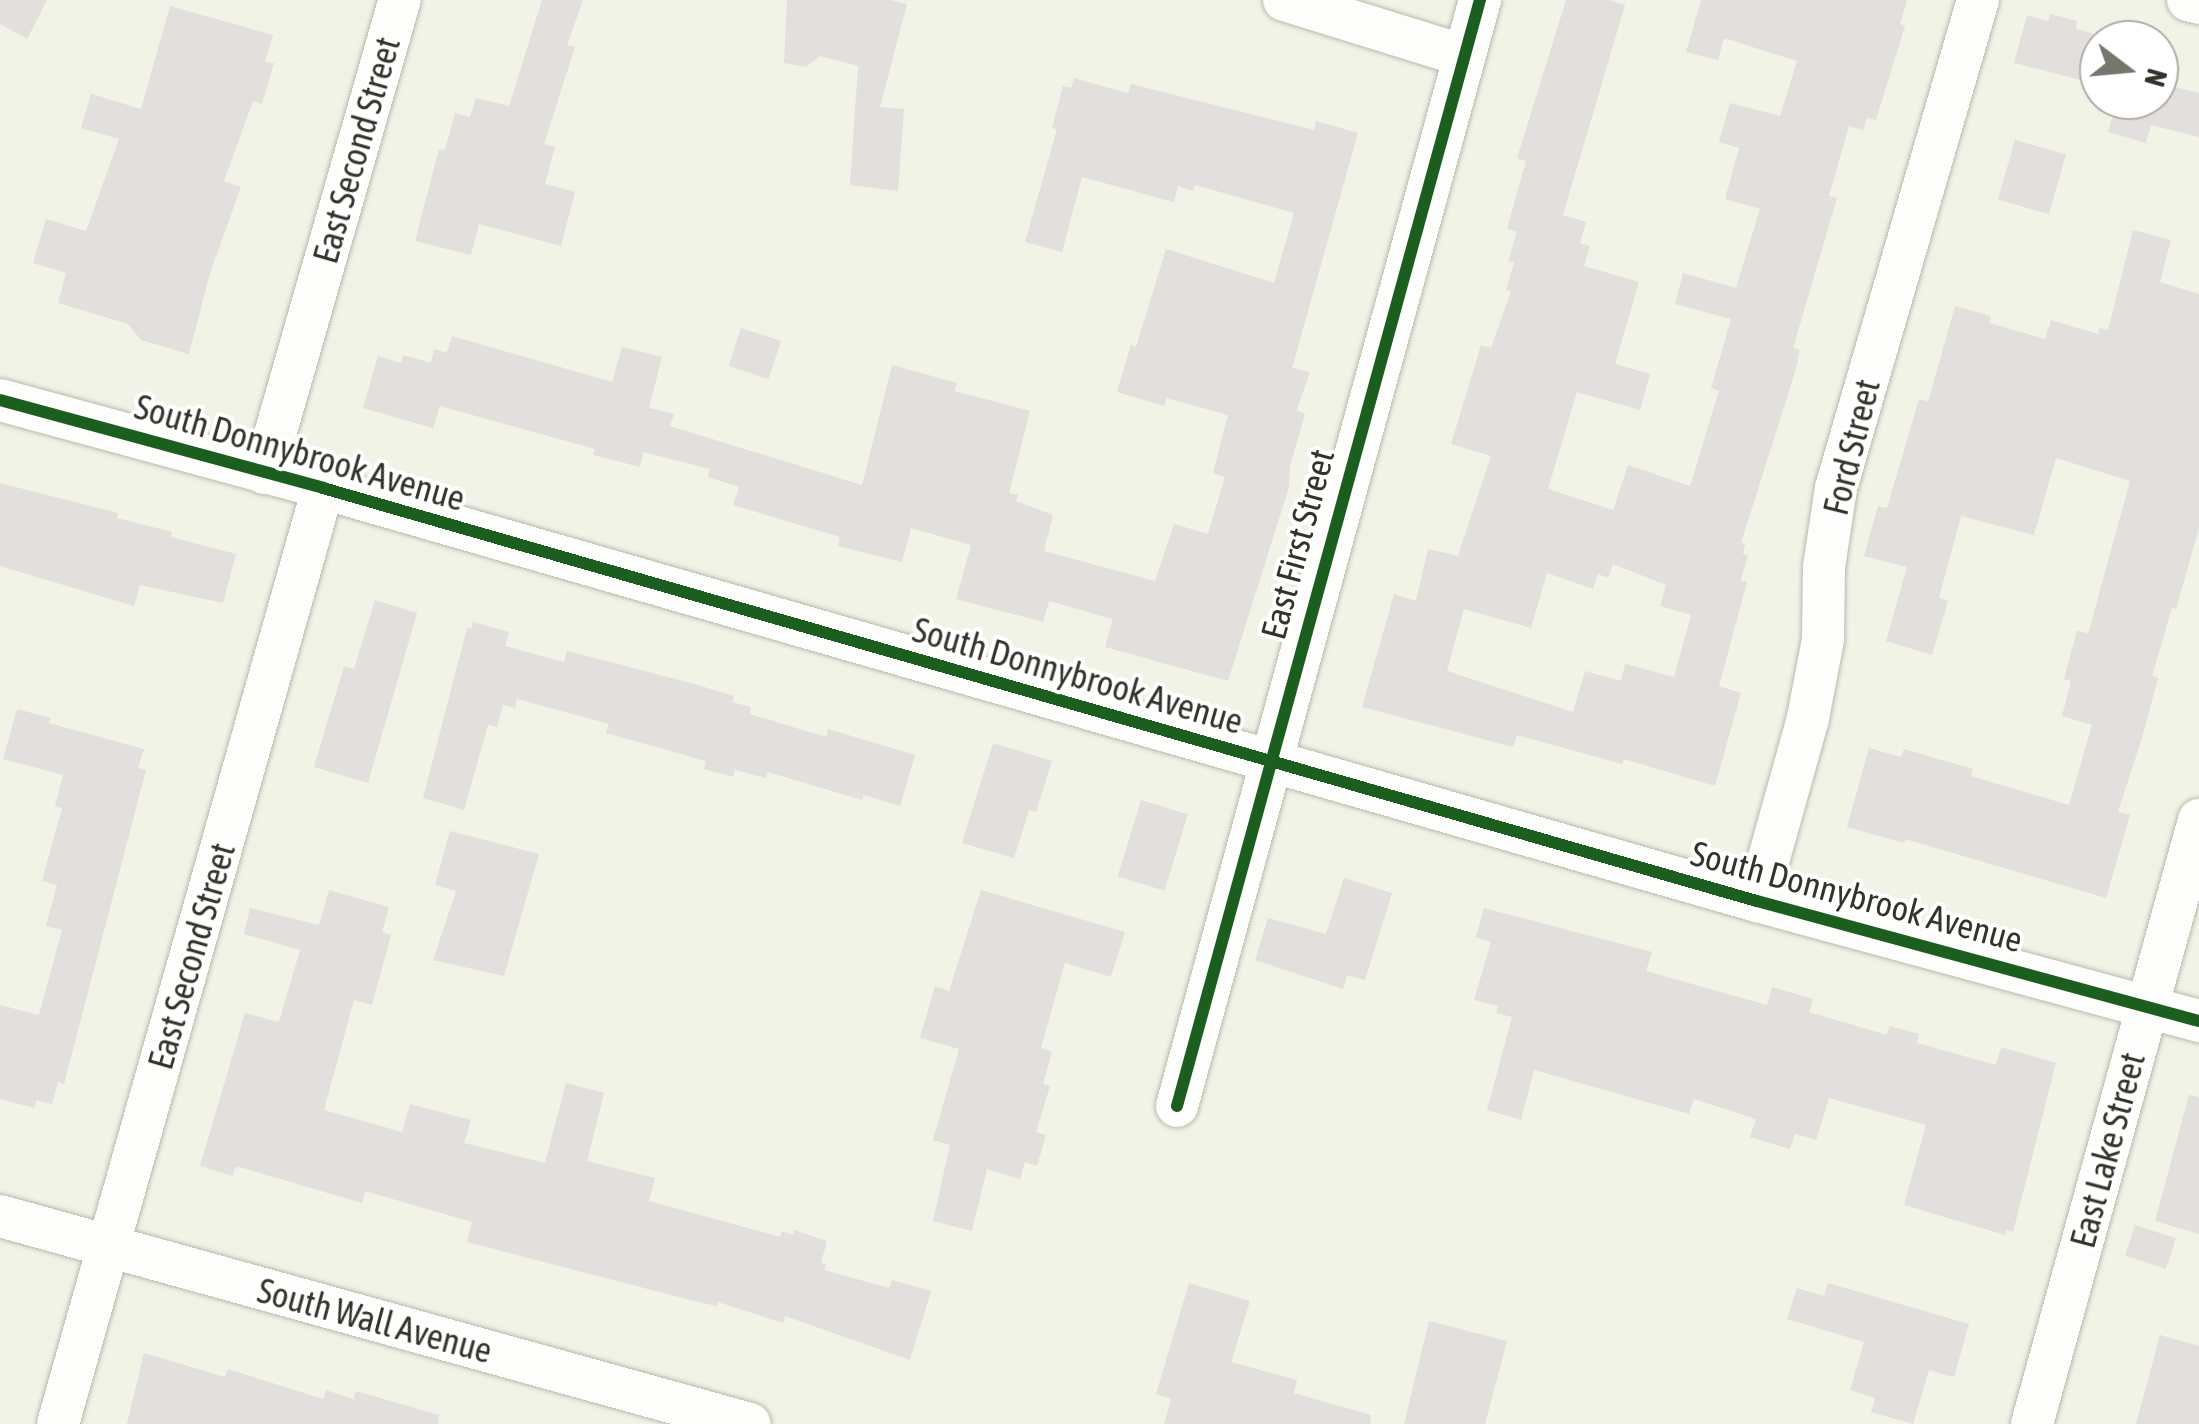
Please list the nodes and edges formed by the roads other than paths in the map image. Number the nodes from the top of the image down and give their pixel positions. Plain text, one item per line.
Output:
1 (400, 0) edge
2 (1284, 0) edge
3 (1480, 0) edge
4 (1978, 0) edge
5 (2188, 0) edge
6 (2199, 3) edge
7 (1462, 55) junction
8 (0, 400) edge
9 (264, 473) junction
10 (322, 488) junction
11 (1268, 762) junction
12 (2199, 820) edge
13 (1757, 901) junction
14 (2146, 1005) junction
15 (2199, 1021) edge
16 (1177, 1106) dead end
17 (0, 1216) edge
18 (110, 1247) junction
19 (58, 1424) edge
20 (750, 1424) edge
21 (2032, 1424) edge

1 - 9 street, East Second Street
2 - 7 street
3 - 7 street, East First Street
4 - 13 street, Ford Street
5 - 6 street
7 - 11 street, East First Street
8 - 9 street, South Donnybrook Avenue
9 - 10 street, South Donnybrook Avenue
10 - 11 street, South Donnybrook Avenue
10 - 18 street, East Second Street
11 - 13 street, South Donnybrook Avenue
11 - 16 street, East First Street
12 - 14 street, East Lake Street
13 - 14 street, South Donnybrook Avenue
14 - 15 street, South Donnybrook Avenue
14 - 21 street, East Lake Street
17 - 18 street, South Wall Avenue
18 - 19 street, East Second Street
18 - 20 street, South Wall Avenue

